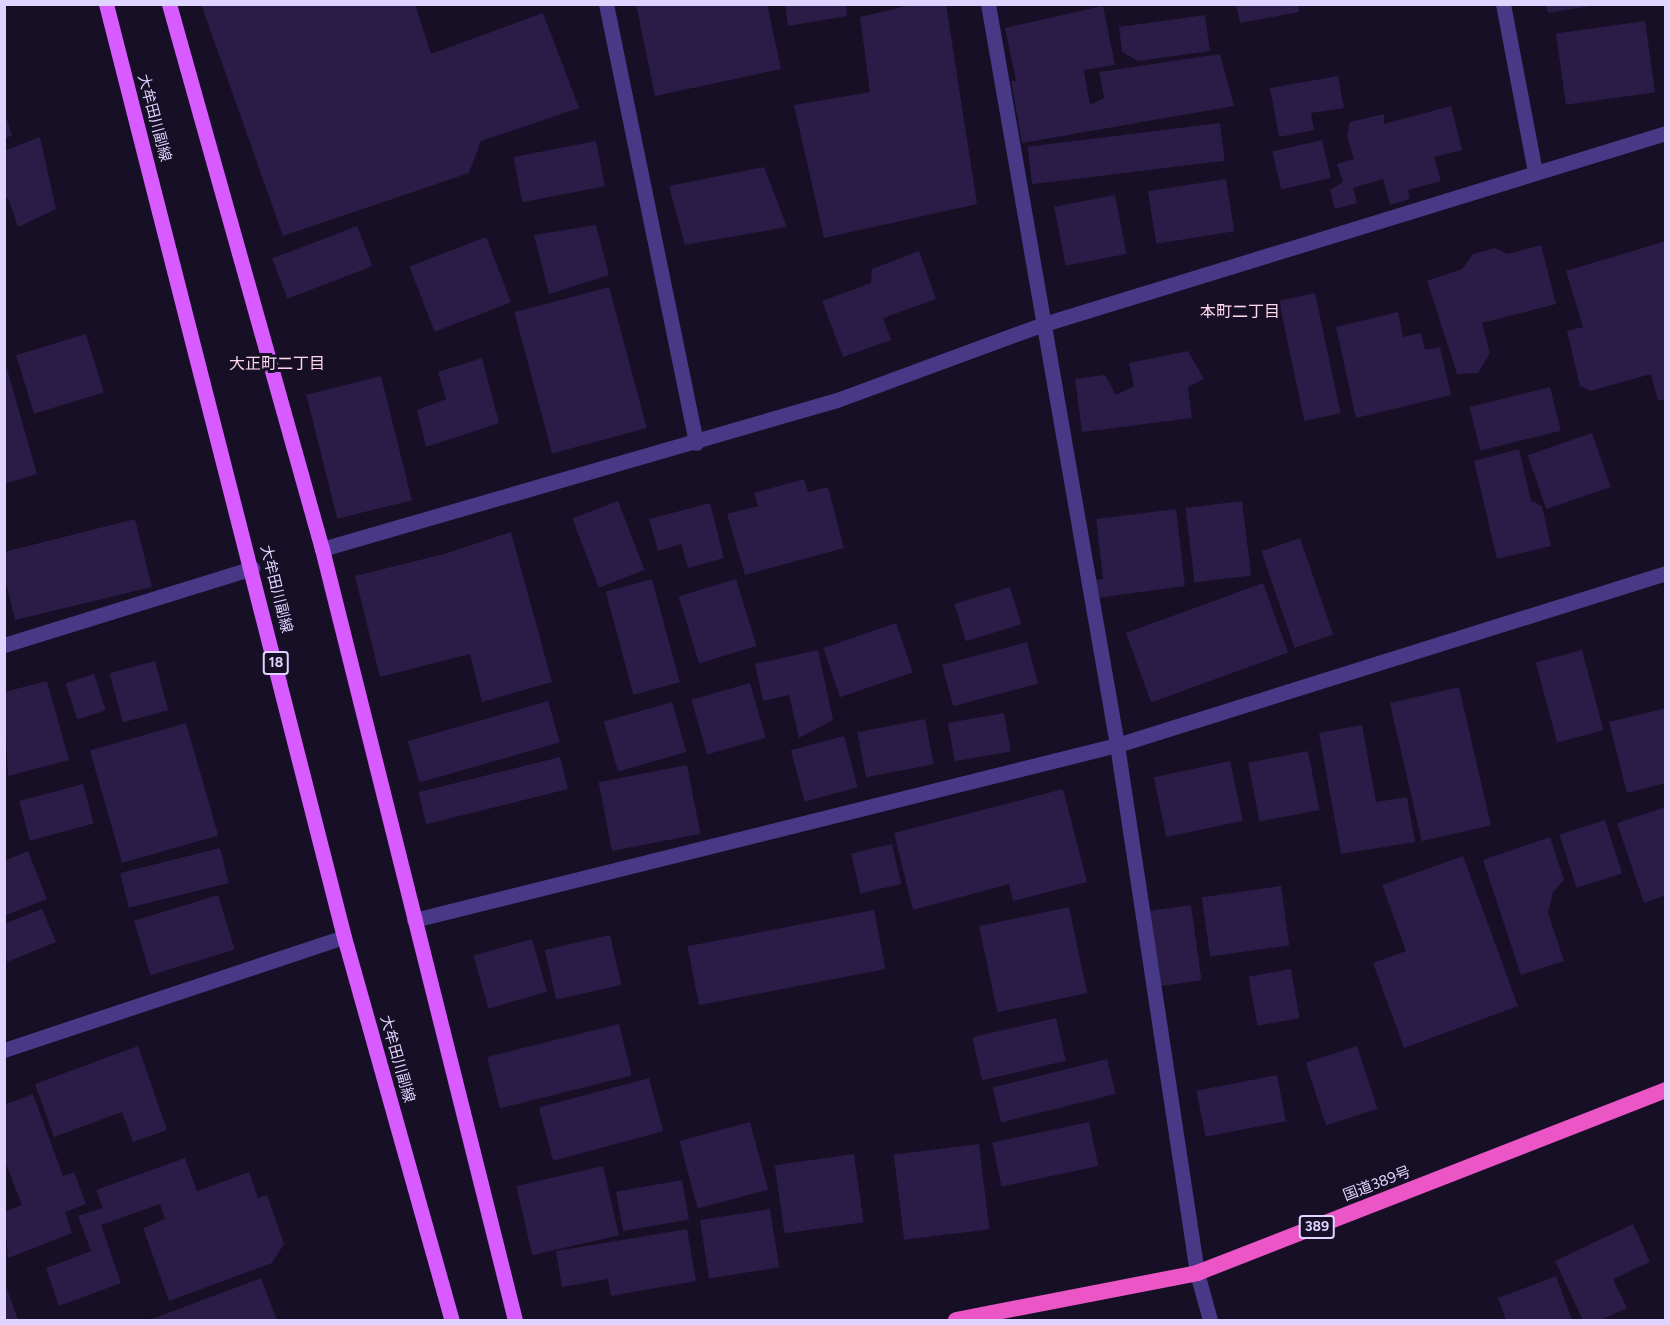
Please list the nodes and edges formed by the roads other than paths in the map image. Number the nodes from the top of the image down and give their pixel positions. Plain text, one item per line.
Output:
1 (105, 4) edge
2 (170, 4) edge
3 (606, 4) edge
4 (988, 4) edge
5 (1503, 4) edge
6 (1665, 133) edge
7 (1535, 171) junction
8 (1044, 324) junction
9 (696, 443) junction
10 (322, 549) junction
11 (252, 568) junction
12 (1665, 573) edge
13 (4, 645) edge
14 (1117, 745) junction
15 (414, 920) junction
16 (344, 937) junction
17 (4, 1050) edge
18 (1665, 1090) edge
19 (1197, 1273) junction
20 (452, 1320) edge
21 (515, 1320) edge
22 (956, 1320) edge
23 (1210, 1320) edge

1 - 11 main road, 大牟田川副線 / 18
2 - 10 main road
3 - 9 street
4 - 8 street
5 - 7 street
6 - 7 street
7 - 8 street
8 - 9 street
8 - 14 street
9 - 10 street
10 - 15 main road
11 - 13 street
11 - 16 main road, 大牟田川副線 / 18
12 - 14 street
14 - 15 street
14 - 19 street
15 - 21 main road
16 - 17 street
16 - 20 main road, 大牟田川副線 / 18
18 - 19 highway, 国道389号 / 389
19 - 22 highway, 国道389号 / 389
19 - 23 street

